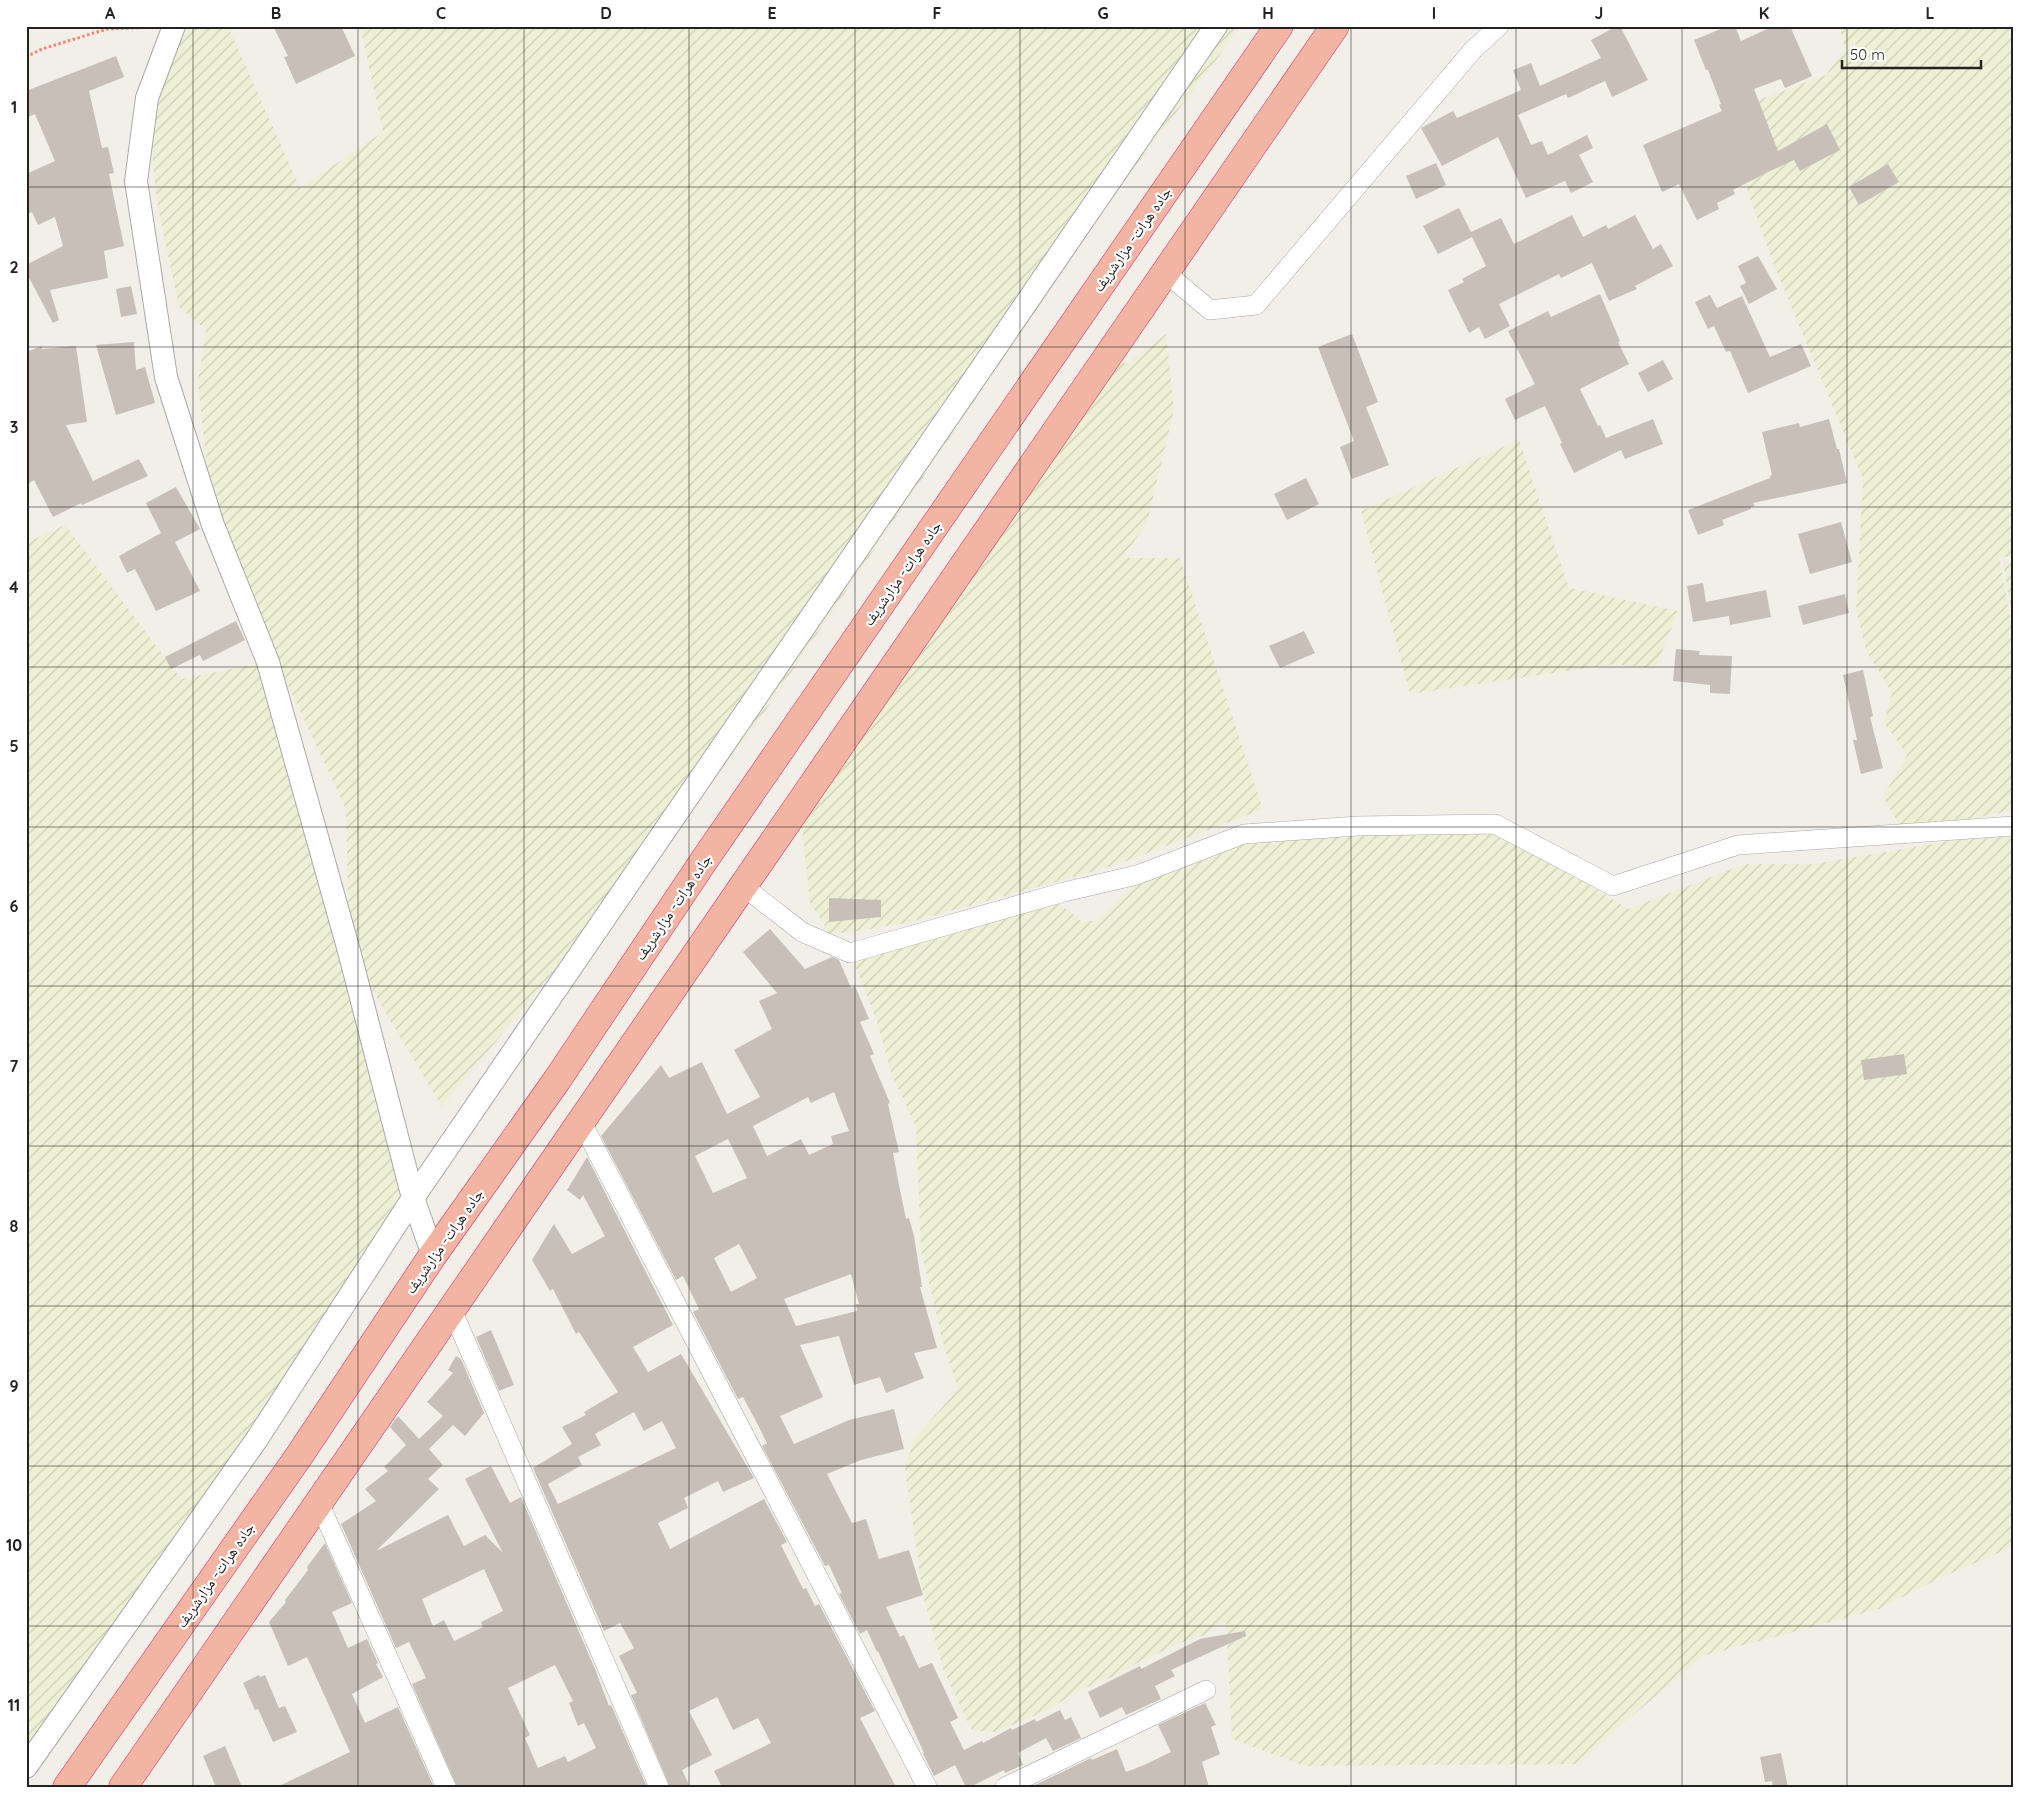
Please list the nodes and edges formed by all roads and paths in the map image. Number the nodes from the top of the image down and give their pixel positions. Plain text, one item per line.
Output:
1 (174, 26) edge
2 (1216, 26) edge
3 (1279, 26) edge
4 (1335, 26) edge
5 (1499, 26) edge
6 (162, 27) edge
7 (26, 57) edge
8 (1166, 273) junction
9 (2014, 826) edge
10 (744, 886) junction
11 (582, 1121) junction
12 (413, 1198) junction
13 (433, 1255) junction
14 (452, 1310) junction
15 (319, 1503) junction
16 (1206, 1690) dead end
17 (26, 1767) edge
18 (67, 1787) edge
19 (123, 1787) edge
20 (446, 1787) edge
21 (658, 1787) edge
22 (927, 1787) edge
23 (1005, 1787) edge

1 - 12 street
2 - 12 street
3 - 13 highway, جاده هرات- مزارشریف
4 - 8 highway
5 - 8 street
6 - 7 path
8 - 10 highway
9 - 10 street
10 - 11 highway
11 - 14 highway
11 - 22 street
12 - 13 street
12 - 17 street
13 - 18 highway, جاده هرات- مزارشریف
14 - 15 highway
14 - 21 street
15 - 19 highway
15 - 20 street
16 - 23 street

